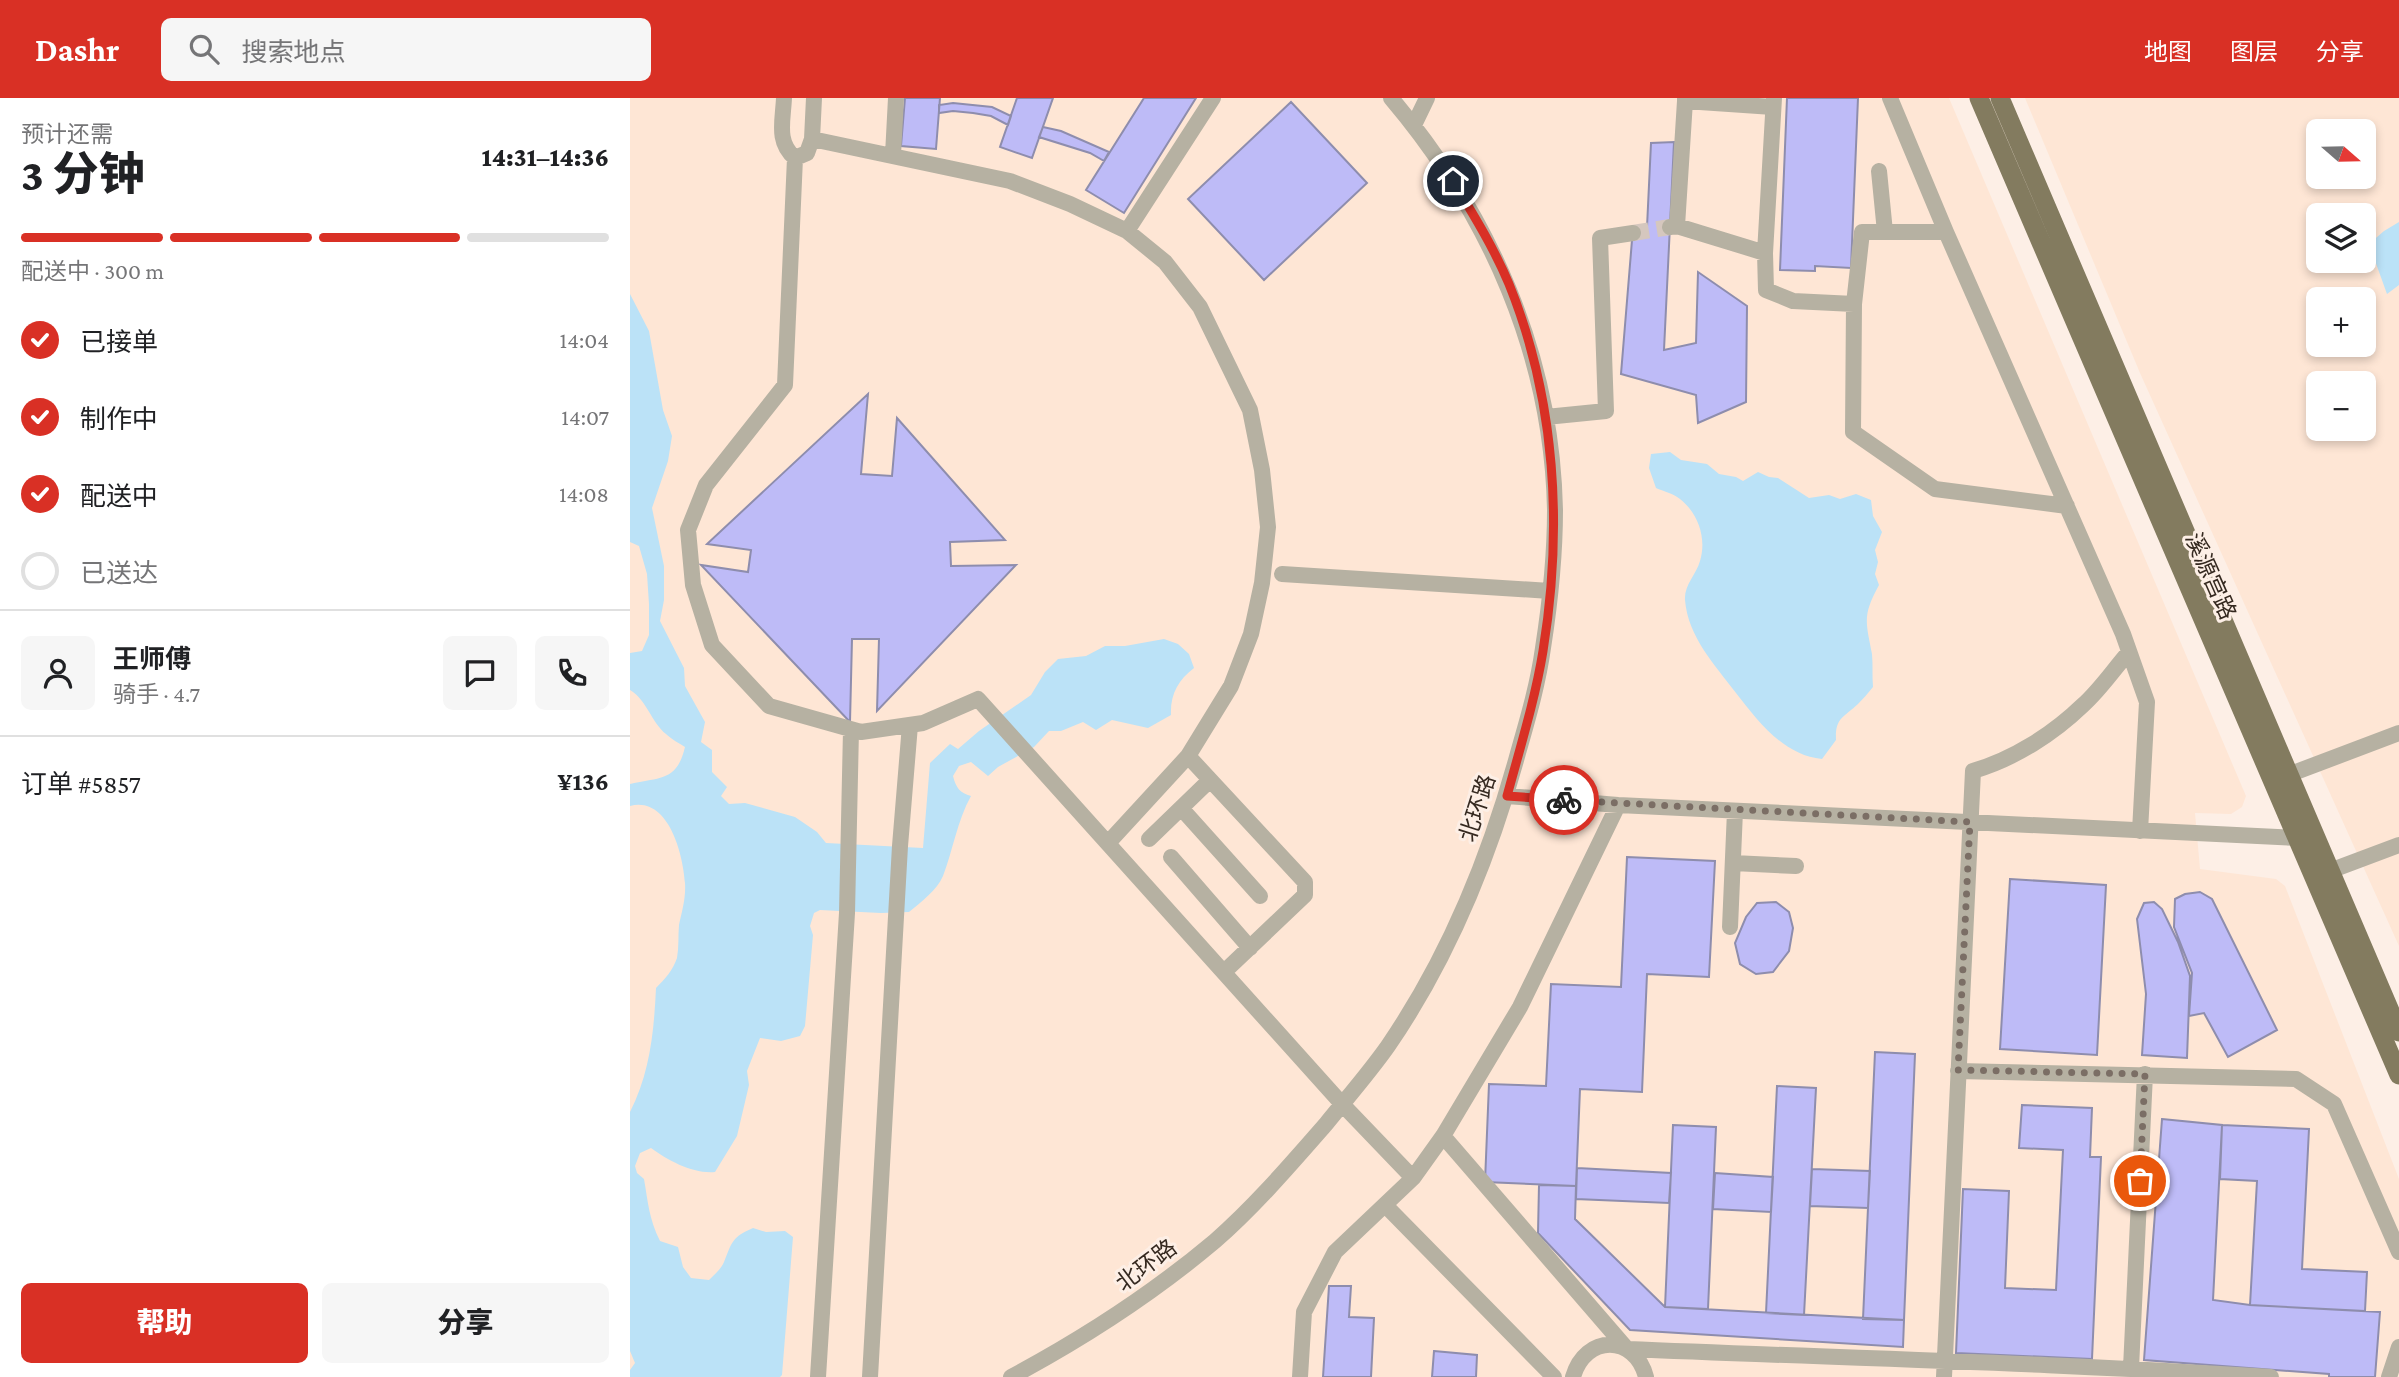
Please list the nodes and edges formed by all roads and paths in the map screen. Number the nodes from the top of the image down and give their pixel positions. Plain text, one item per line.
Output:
1 (784, 98) edge
2 (814, 98) edge
3 (896, 98) edge
4 (1213, 98) edge
5 (1391, 98) edge
6 (1427, 98) edge
7 (1890, 98) edge
8 (1979, 98) edge
9 (2000, 98) edge
10 (1685, 99) edge
11 (1773, 103) edge
12 (1414, 125) junction
13 (812, 139) junction
14 (893, 155) junction
15 (795, 158) junction
16 (1879, 170) dead end
17 (1127, 231) junction
18 (1885, 232) junction
19 (1946, 232) junction
20 (1633, 233) tunnel mouth
21 (1765, 253) junction
22 (1854, 304) junction
23 (1546, 416) junction
24 (2067, 506) junction
25 (1282, 574) dead end
26 (1550, 591) junction
27 (2129, 652) junction
28 (910, 725) junction
29 (851, 730) junction
30 (2399, 733) edge
31 (1188, 756) junction
32 (2282, 777) junction
33 (1210, 780) junction
34 (1507, 796) junction
35 (1618, 805) junction
36 (1181, 808) junction
37 (1735, 811) junction
38 (1970, 822) junction
39 (2140, 831) junction
40 (2299, 838) junction
41 (1149, 839) dead end
42 (1108, 843) junction
43 (2399, 845) edge
44 (1171, 857) dead end
45 (1733, 863) junction
46 (1796, 866) dead end
47 (2323, 874) junction
48 (1260, 897) dead end
49 (1730, 927) dead end
50 (1250, 948) junction
51 (1224, 972) junction
52 (2399, 1032) edge
53 (1958, 1070) junction
54 (2145, 1074) junction
55 (2399, 1074) edge
56 (1342, 1104) junction
57 (1443, 1136) junction
58 (1413, 1178) junction
59 (1385, 1205) junction
60 (2399, 1252) edge
61 (2399, 1347) edge
62 (1627, 1349) junction
63 (2131, 1368) junction
64 (1944, 1370) edge
65 (818, 1377) edge
66 (870, 1377) edge
67 (1011, 1377) edge
68 (1300, 1377) edge
69 (1554, 1377) edge
70 (1573, 1377) edge
71 (1646, 1377) edge
72 (2270, 1377) edge
73 (2389, 1377) edge

1 - 15 street
2 - 13 street
3 - 14 street
4 - 17 street
5 - 12 street, 北环路
6 - 12 street
7 - 19 street
8 - 32 main road, 溪源宫路
9 - 32 main road, 溪源宫路
10 - 11 street
10 - 21 street
11 - 21 street
12 - 23 street, 北环路
13 - 14 street
13 - 15 street
14 - 17 street
15 - 29 street
16 - 18 street
17 - 31 street
18 - 19 street
18 - 22 street
19 - 24 street
20 - 23 street
21 - 22 street
22 - 24 street
23 - 26 street, 北环路
24 - 27 street
25 - 26 street
26 - 34 street, 北环路
27 - 38 street
27 - 39 street
28 - 29 street
28 - 42 street
28 - 66 street
29 - 65 street
30 - 32 street
31 - 33 street
31 - 42 street
32 - 40 main road, 溪源宫路
32 - 47 main road, 溪源宫路
33 - 36 street
33 - 50 street
34 - 35 street
34 - 56 street, 北环路
35 - 37 street
35 - 57 street
36 - 41 street
36 - 48 street
37 - 38 street
37 - 45 street
38 - 39 street
38 - 53 street
39 - 40 street
40 - 47 main road, 溪源宫路
42 - 51 street
43 - 47 street
44 - 50 street
45 - 46 street
45 - 49 street
47 - 52 main road, 溪源宫路
47 - 55 main road, 溪源宫路
50 - 51 street
51 - 56 street
53 - 54 street
53 - 64 street
54 - 60 street
54 - 63 street
56 - 58 street
56 - 67 street, 北环路
57 - 58 street
57 - 62 street
58 - 59 street
59 - 68 street
59 - 69 street
61 - 73 street
62 - 64 street
62 - 70 street
62 - 71 street
63 - 64 street
63 - 72 street

